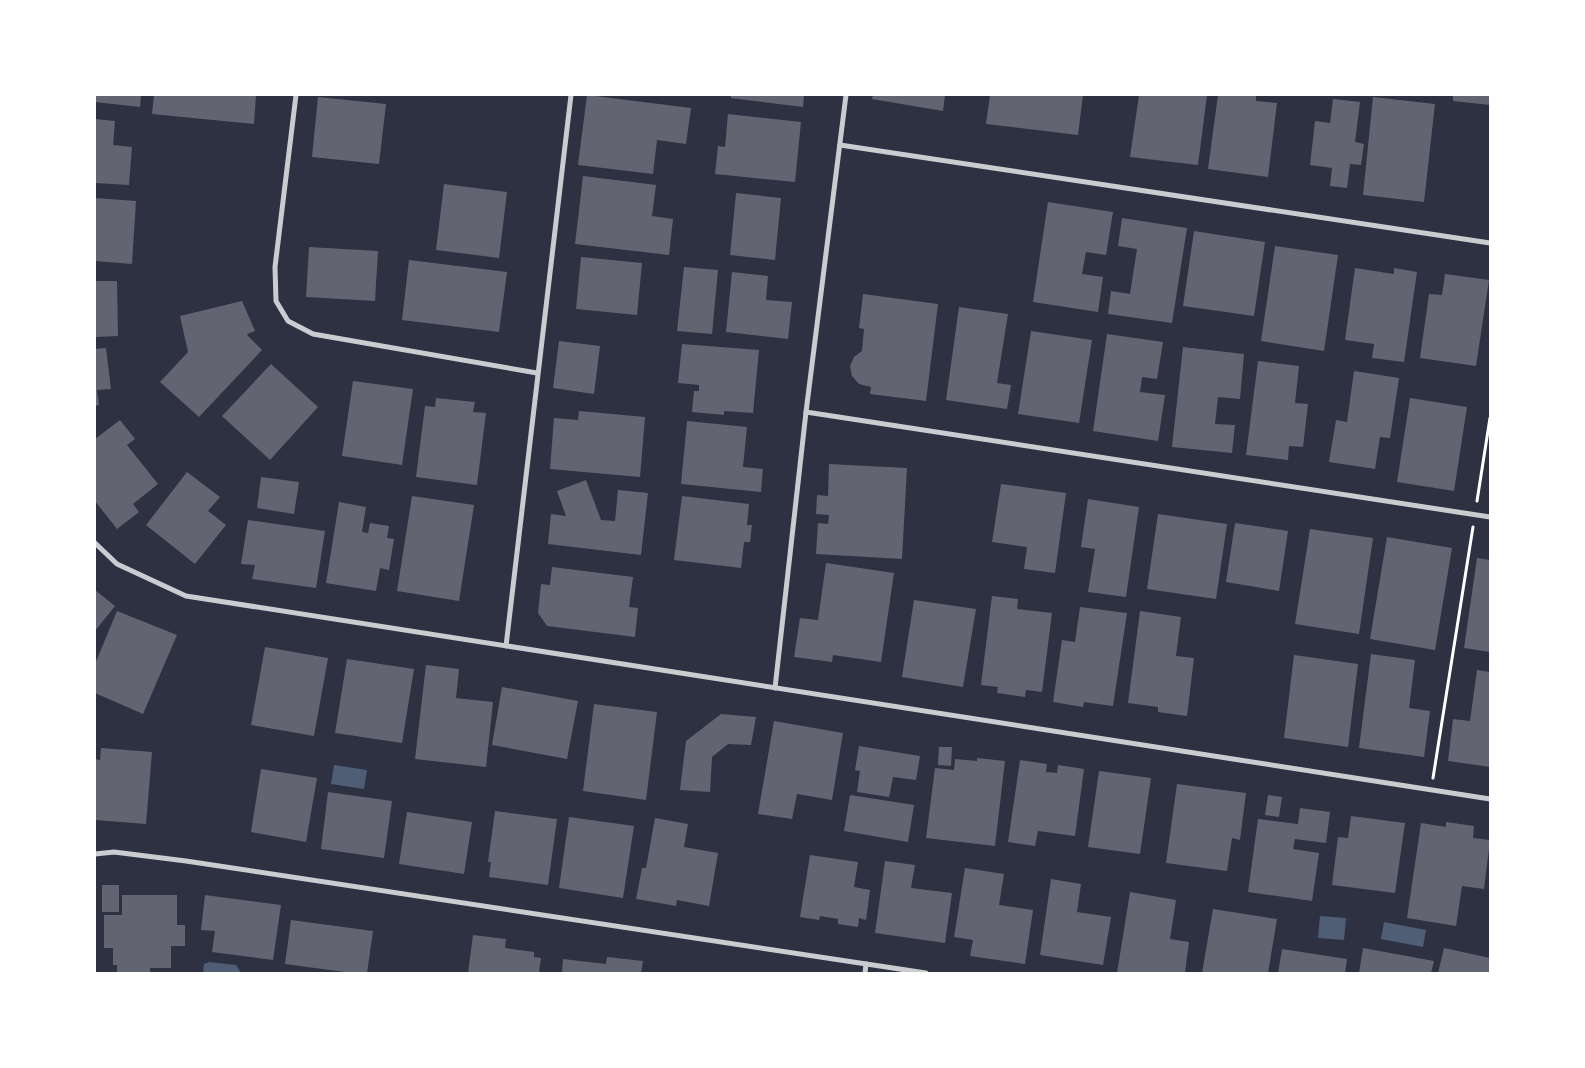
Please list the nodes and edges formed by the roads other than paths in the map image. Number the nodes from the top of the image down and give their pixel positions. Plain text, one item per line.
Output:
1 (296, 95) edge
2 (571, 95) edge
3 (846, 95) edge
4 (840, 145) junction
5 (1490, 243) edge
6 (537, 373) junction
7 (806, 412) junction
8 (1490, 517) edge
9 (95, 543) edge
10 (506, 646) junction
11 (775, 688) junction
12 (1490, 799) edge
13 (95, 854) edge
14 (866, 964) junction
15 (865, 973) edge
16 (926, 973) edge

1 - 6 street
2 - 6 street
3 - 4 street
4 - 5 street
4 - 7 street
6 - 10 street
7 - 8 street
7 - 11 street
9 - 10 street
10 - 11 street
11 - 12 street
13 - 14 street
14 - 15 street
14 - 16 street

